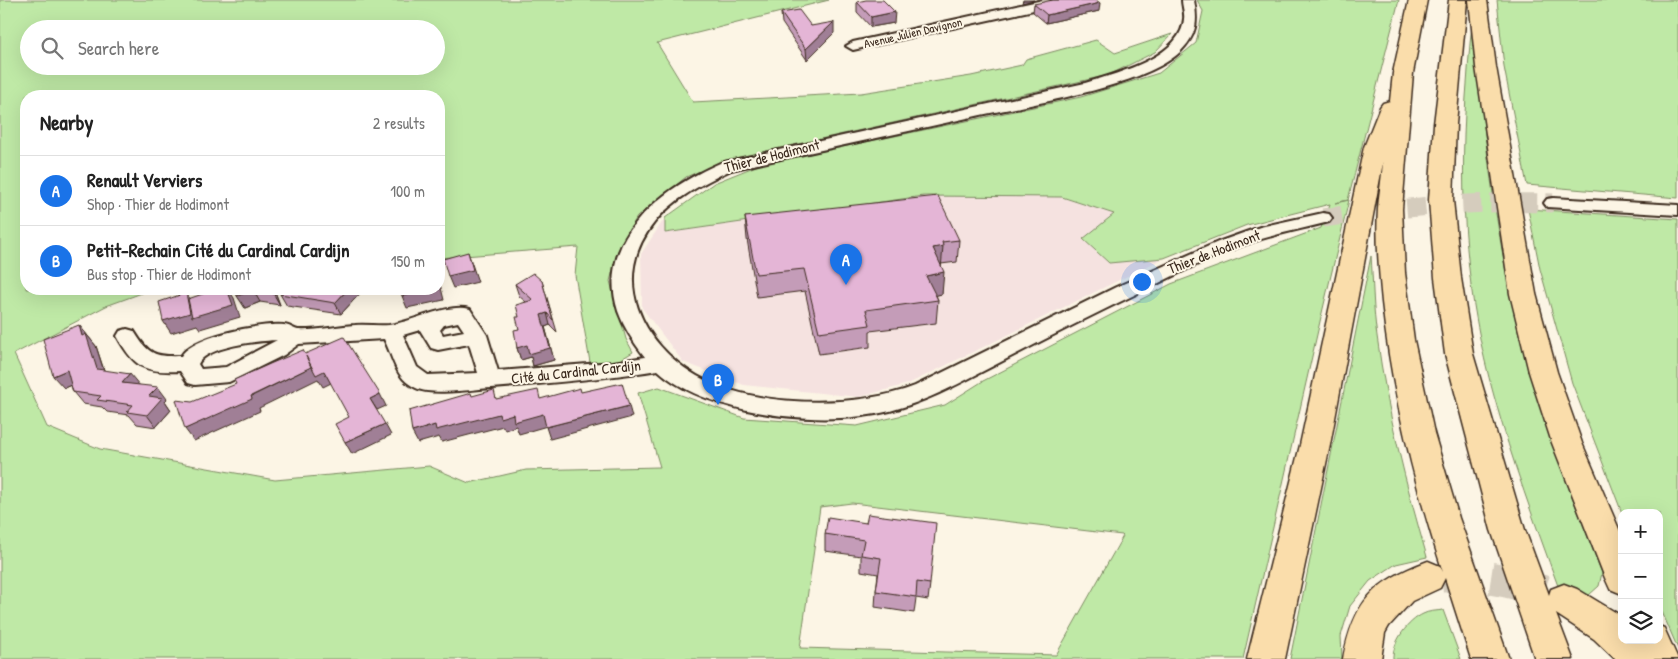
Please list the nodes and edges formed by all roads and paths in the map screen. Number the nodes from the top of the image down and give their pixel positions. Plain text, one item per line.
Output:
1 (1060, 0) edge
2 (1188, 0) edge
3 (1418, 0) edge
4 (1458, 0) edge
5 (1478, 0) edge
6 (853, 46) dead end
7 (1403, 73) junction
8 (1553, 203) tunnel mouth
9 (1678, 210) edge
10 (1323, 218) tunnel mouth
11 (391, 332) junction
12 (127, 336) dead end
13 (294, 337) junction
14 (661, 362) junction
15 (188, 363) junction
16 (490, 379) junction
17 (1618, 568) edge
18 (1428, 577) tunnel mouth
19 (1564, 600) tunnel mouth
20 (1653, 644) edge
21 (1266, 659) edge
22 (1362, 659) edge
23 (1490, 659) edge
24 (1554, 659) edge
25 (1641, 659) edge
26 (1660, 659) edge

1 - 6 street, Avenue Julien Davignon
2 - 14 street, Thier de Hodimont
3 - 7 highway
4 - 24 highway
5 - 17 highway
7 - 21 highway
7 - 23 highway
8 - 9 street
10 - 14 street, Thier de Hodimont
11 - 13 street
11 - 16 street, Cité du Cardinal Cardijn
11 - 16 street, Cité du Cardinal Cardijn
12 - 15 street
13 - 15 street
13 - 15 street
14 - 16 street, Cité du Cardinal Cardijn
18 - 22 highway
19 - 25 highway
20 - 26 highway

